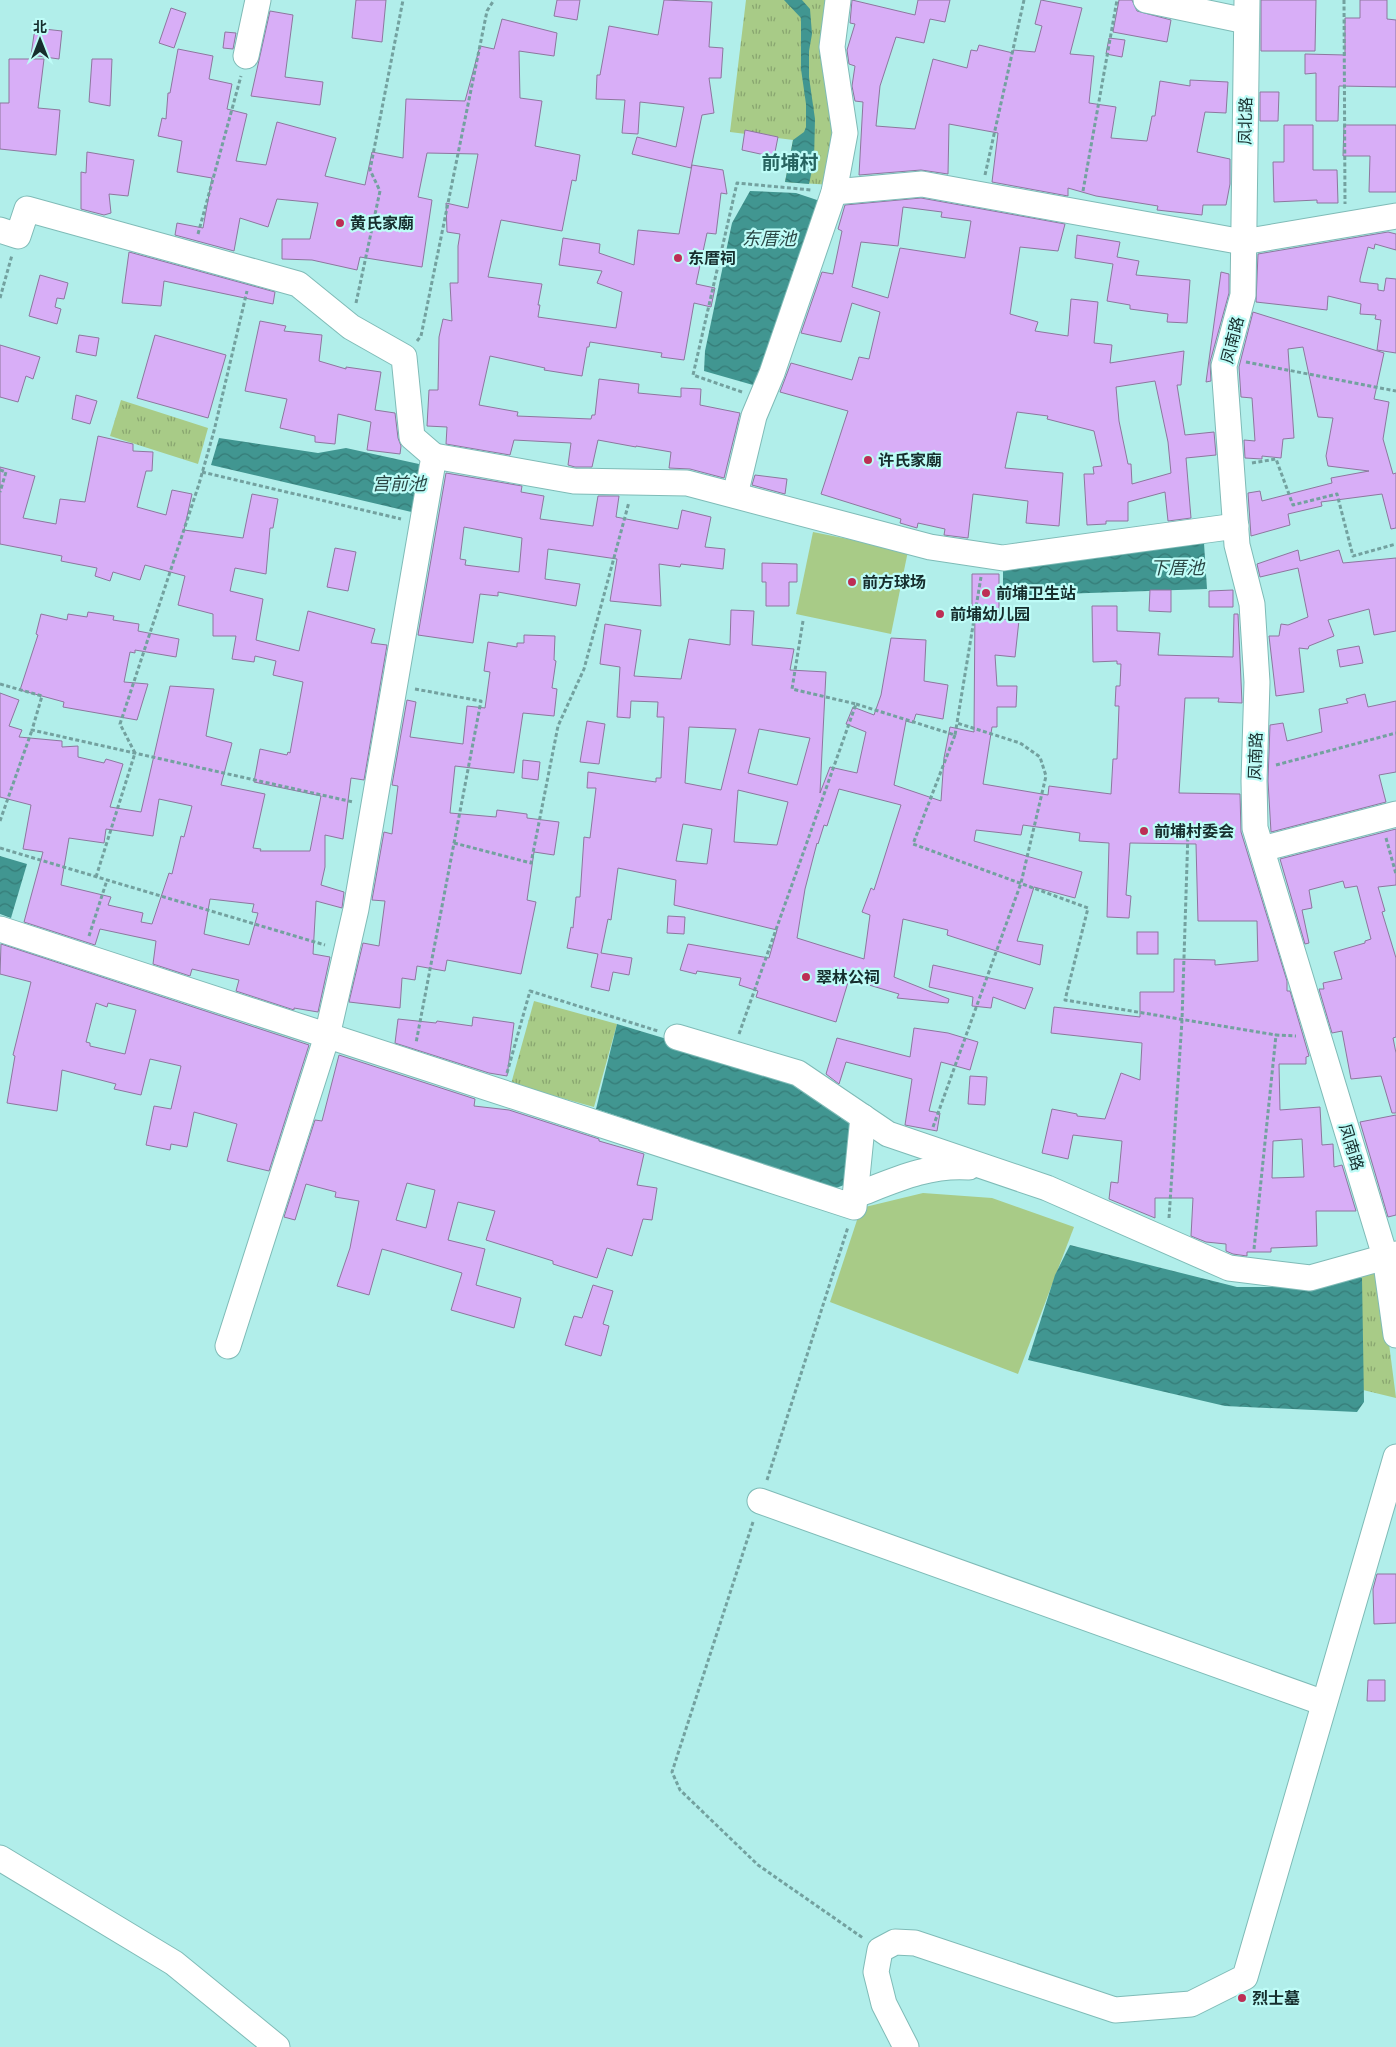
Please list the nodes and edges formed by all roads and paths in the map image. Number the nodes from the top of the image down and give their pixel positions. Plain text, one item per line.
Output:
1 (258, 0) edge
2 (404, 0) edge
3 (494, 0) edge
4 (838, 0) edge
5 (1024, 0) edge
6 (1118, 0) edge
7 (1146, 0) edge
8 (1344, 0) edge
9 (1246, 10) edge
10 (246, 56) joint
11 (834, 192) junction
12 (981, 195) junction
13 (1079, 213) junction
14 (1396, 216) edge
15 (1345, 225) junction
16 (9, 233) edge
17 (1243, 242) junction
18 (192, 256) junction
19 (251, 272) junction
20 (0, 298) edge
21 (351, 327) junction
22 (404, 357) junction
23 (1226, 358) junction
24 (1396, 391) edge
25 (761, 398) junction
26 (434, 456) junction
27 (1231, 466) junction
28 (0, 470) edge
29 (202, 472) junction
30 (634, 482) junction
31 (0, 492) edge
32 (735, 496) junction
33 (422, 524) junction
34 (1236, 526) junction
35 (1396, 544) edge
36 (984, 555) junction
37 (804, 621) dead end
38 (0, 684) edge
39 (394, 685) junction
40 (856, 704) junction
41 (957, 723) junction
42 (32, 730) junction
43 (1396, 733) edge
44 (955, 735) junction
45 (136, 753) junction
46 (1254, 770) junction
47 (373, 806) junction
48 (1388, 816) edge
49 (0, 821) edge
50 (454, 843) junction
51 (1260, 843) junction
52 (0, 848) edge
53 (1396, 874) edge
54 (96, 877) junction
55 (107, 880) junction
56 (1021, 883) junction
57 (0, 929) edge
58 (346, 951) junction
59 (83, 956) junction
60 (1182, 1020) junction
61 (1276, 1035) junction
62 (327, 1036) junction
63 (1319, 1037) junction
64 (677, 1038) joint
65 (733, 1053) junction
66 (412, 1063) junction
67 (502, 1092) junction
68 (863, 1117) junction
69 (926, 1147) junction
70 (989, 1168) junction
71 (857, 1201) junction
72 (1167, 1241) junction
73 (1391, 1255) edge
74 (1252, 1271) junction
75 (1396, 1335) edge
76 (228, 1346) dead end
77 (1396, 1457) edge
78 (760, 1501) junction
79 (1324, 1703) junction
80 (0, 1858) edge
81 (880, 1950) junction
82 (277, 2047) edge
83 (906, 2047) edge

1 - 10 street
2 - 21 path
3 - 22 path
4 - 11 street
5 - 12 path
6 - 13 path
7 - 9 street
8 - 15 path
9 - 17 street, 凤北路
10 - 18 path
11 - 12 street
11 - 25 street
11 - 25 path
12 - 13 street
13 - 17 street
14 - 15 street
15 - 17 street
16 - 18 street
16 - 20 path
17 - 23 street, 凤南路
18 - 19 street
19 - 21 street
19 - 29 path
21 - 22 street
22 - 26 street
23 - 24 path
23 - 27 street, 凤南路
25 - 32 street
26 - 30 street
26 - 33 street
27 - 34 street, 凤南路
27 - 35 path
28 - 31 path
29 - 33 path
29 - 45 path
30 - 32 street
30 - 50 path
32 - 36 street
33 - 39 street
34 - 36 street
34 - 46 street, 凤南路
36 - 41 path
37 - 40 path
38 - 42 path
39 - 47 street
39 - 50 path
40 - 44 path
40 - 65 path
41 - 44 path
41 - 56 path
42 - 45 path
42 - 49 path
43 - 46 path
44 - 56 path
45 - 47 path
45 - 54 path
46 - 51 street, 凤南路
47 - 58 street
48 - 51 street
48 - 53 path
50 - 66 path
51 - 60 path
51 - 63 street, 凤南路
52 - 54 path
54 - 55 path
55 - 58 path
55 - 59 path
56 - 60 path
56 - 69 path
57 - 59 street
58 - 62 street
59 - 62 street
60 - 61 path
60 - 72 path
61 - 63 path
61 - 74 path
62 - 66 street
62 - 76 street
63 - 73 street, 凤南路
64 - 65 street
64 - 67 path
65 - 68 street
66 - 67 street
67 - 71 street
68 - 69 street
68 - 71 street
69 - 70 street
70 - 71 street
70 - 72 street
71 - 78 path
72 - 74 street
73 - 74 street
73 - 75 street, 凤南路
77 - 79 street
78 - 79 street
78 - 81 path
79 - 81 street
80 - 82 street
81 - 83 street

